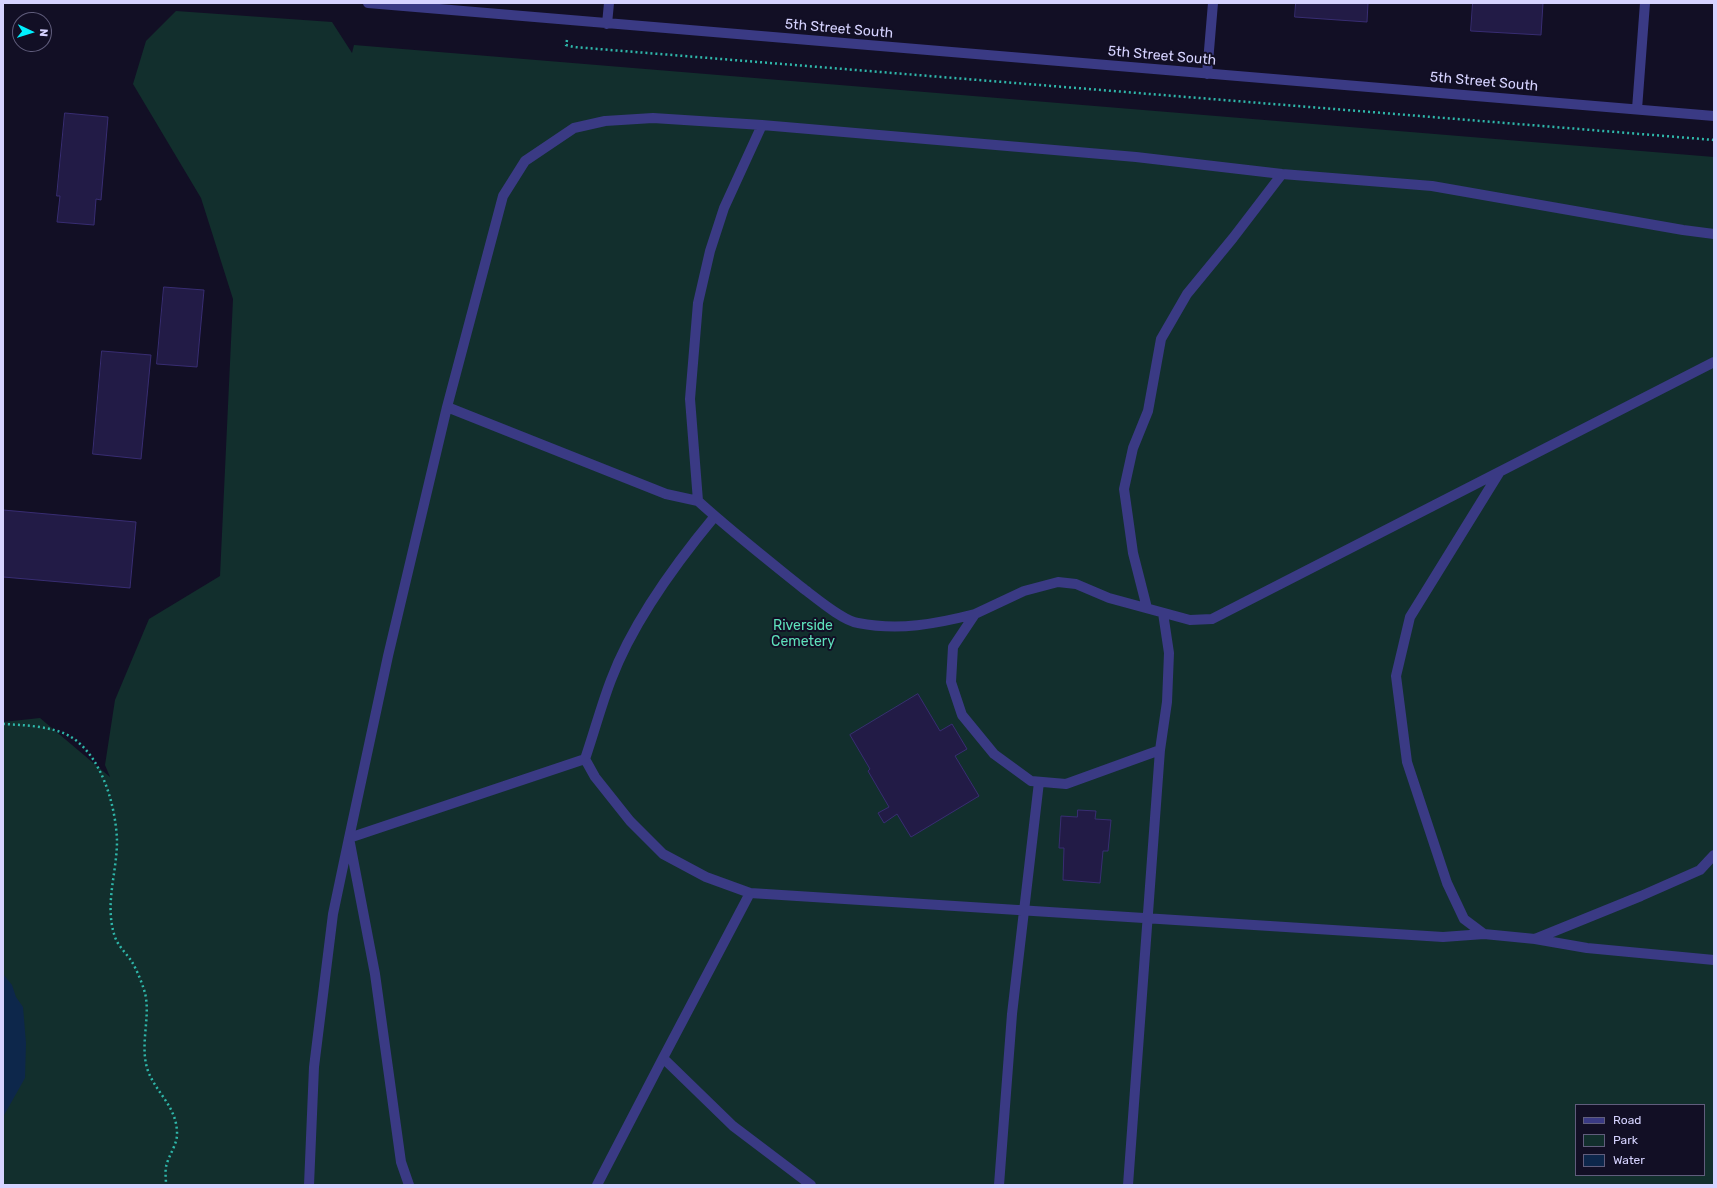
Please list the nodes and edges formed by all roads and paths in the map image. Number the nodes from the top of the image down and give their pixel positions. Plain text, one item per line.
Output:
1 (368, 3) edge
2 (608, 3) edge
3 (1213, 3) edge
4 (1645, 3) edge
5 (607, 24) junction
6 (567, 38) dead end
7 (1207, 74) junction
8 (1637, 109) junction
9 (1714, 116) edge
10 (762, 125) junction
11 (1714, 140) edge
12 (1282, 174) junction
13 (1714, 234) edge
14 (1714, 362) edge
15 (447, 407) junction
16 (1499, 472) junction
17 (698, 501) junction
18 (715, 516) junction
19 (1147, 608) junction
20 (1163, 613) junction
21 (975, 614) junction
22 (3, 724) edge
23 (1160, 750) junction
24 (585, 759) junction
25 (1039, 782) junction
26 (349, 838) junction
27 (1714, 855) edge
28 (750, 893) junction
29 (1023, 910) junction
30 (1149, 918) junction
31 (1484, 934) junction
32 (1535, 939) junction
33 (1714, 960) edge
34 (663, 1058) junction
35 (166, 1185) edge
36 (309, 1185) edge
37 (409, 1185) edge
38 (596, 1185) edge
39 (811, 1185) edge
40 (999, 1185) edge
41 (1128, 1185) edge

1 - 5 street, 5th Street South
2 - 5 street
3 - 7 street
4 - 8 street
5 - 7 street, 5th Street South
6 - 11 path
7 - 8 street, 5th Street South
8 - 9 street, 5th Street South
10 - 12 street
10 - 15 street
10 - 17 street
12 - 13 street
12 - 19 street
14 - 16 street
15 - 17 street
15 - 26 street
16 - 20 street
16 - 31 street
17 - 18 street
18 - 21 street
18 - 24 street
19 - 20 street
19 - 21 street
20 - 23 street
21 - 25 street
22 - 35 path
23 - 25 street
23 - 30 street
24 - 26 street
24 - 28 street
25 - 29 street
26 - 36 street
26 - 37 street
27 - 32 street
28 - 29 street
28 - 34 street
29 - 30 street
29 - 40 street
30 - 31 street
30 - 41 street
31 - 32 street
32 - 33 street
34 - 38 street
34 - 39 street

